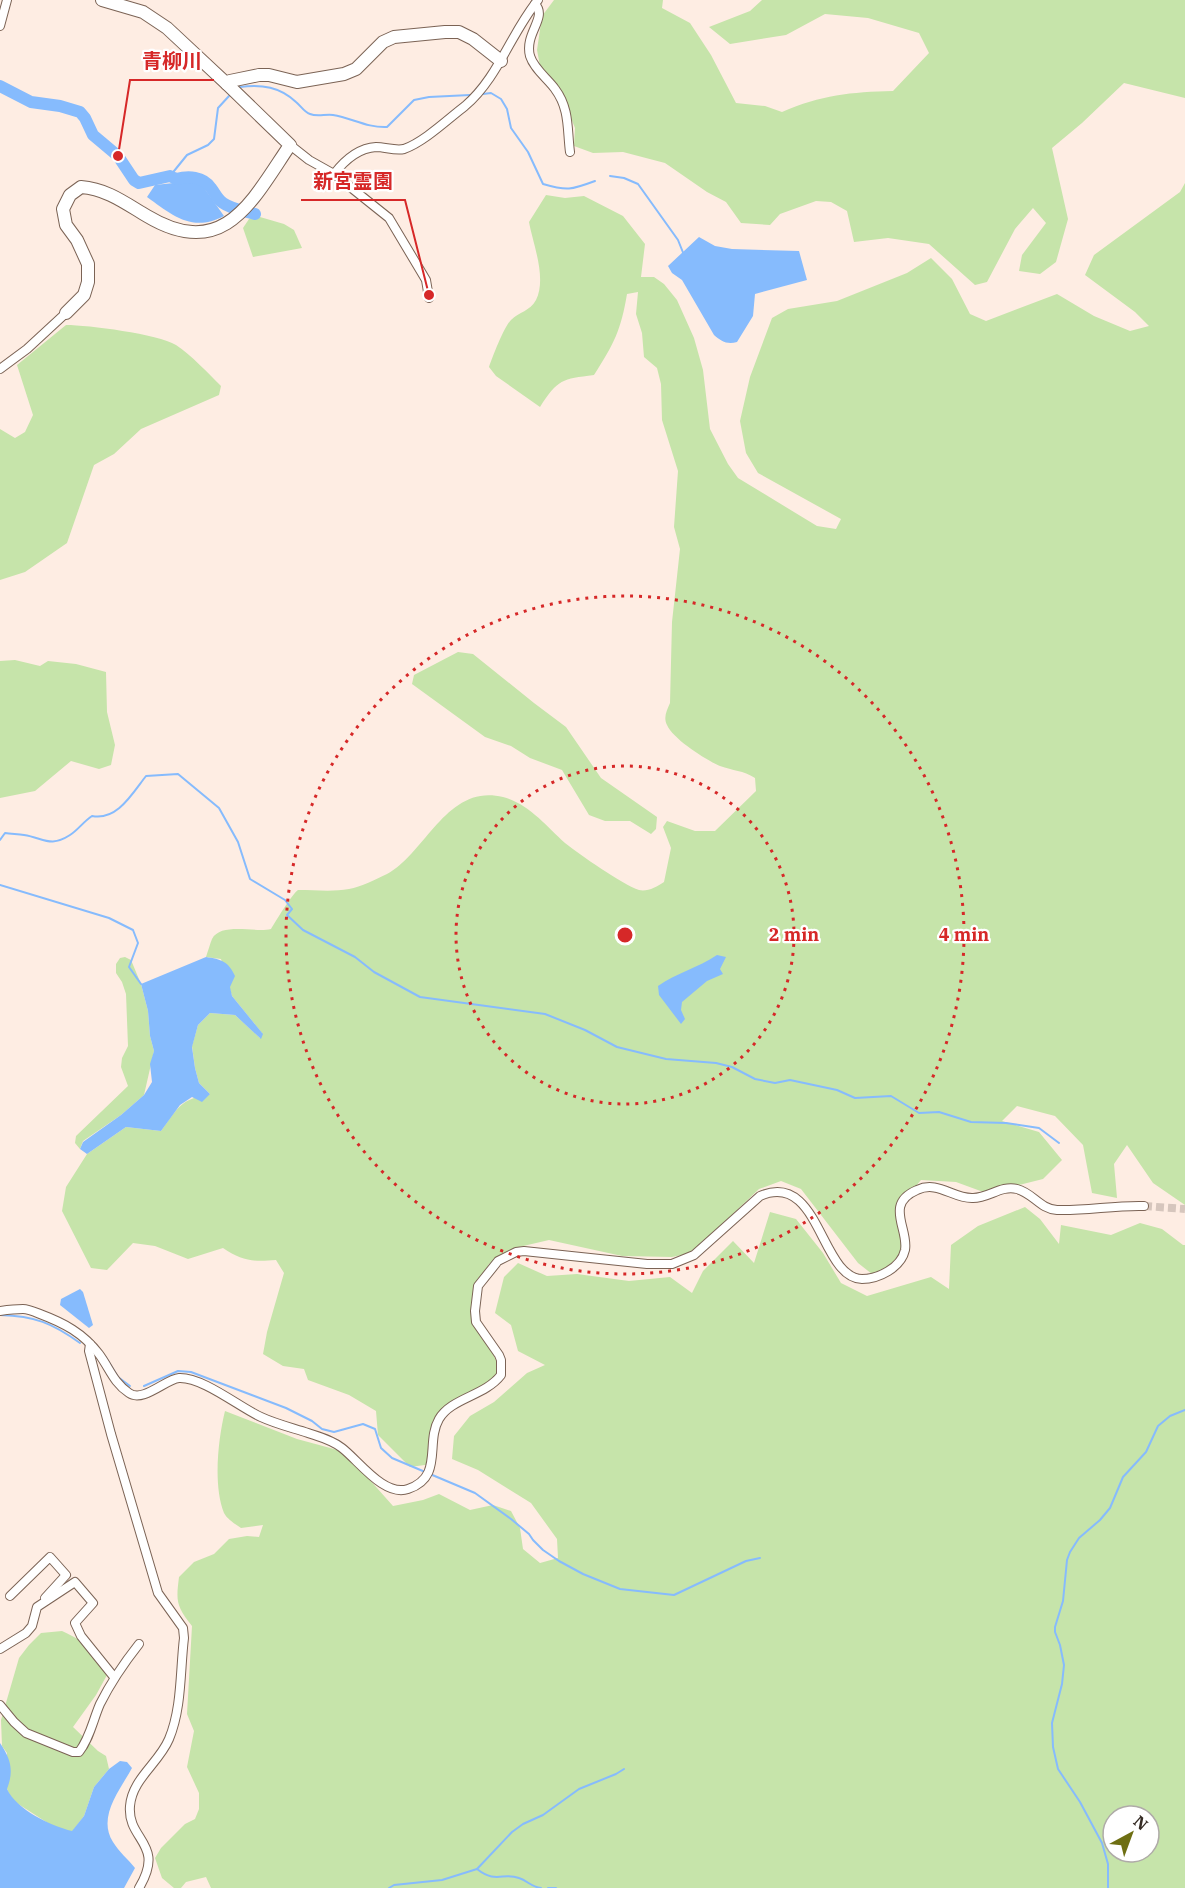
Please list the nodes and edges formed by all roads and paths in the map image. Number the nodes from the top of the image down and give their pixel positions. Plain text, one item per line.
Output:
1 (7, 0) edge
2 (102, 0) edge
3 (536, 2) edge
4 (0, 27) edge
5 (501, 61) junction
6 (228, 84) junction
7 (290, 146) junction
8 (570, 152) dead end
9 (334, 174) junction
10 (429, 298) dead end
11 (66, 313) joint
12 (0, 369) edge
13 (1144, 1206) tunnel mouth
14 (0, 1311) edge
15 (90, 1344) junction
16 (10, 1596) dead end
17 (37, 1607) junction
18 (2, 1644) edge
19 (139, 1644) dead end
20 (114, 1677) junction
21 (0, 1705) edge
22 (139, 1888) edge

1 - 4 street
2 - 6 street
3 - 5 street
3 - 8 street
5 - 6 street
5 - 9 street
6 - 7 street
7 - 9 street
7 - 11 street
9 - 10 street
11 - 12 street
13 - 15 street
14 - 15 street
15 - 22 street
16 - 17 street
17 - 18 street
17 - 20 street
19 - 20 street
20 - 21 street

